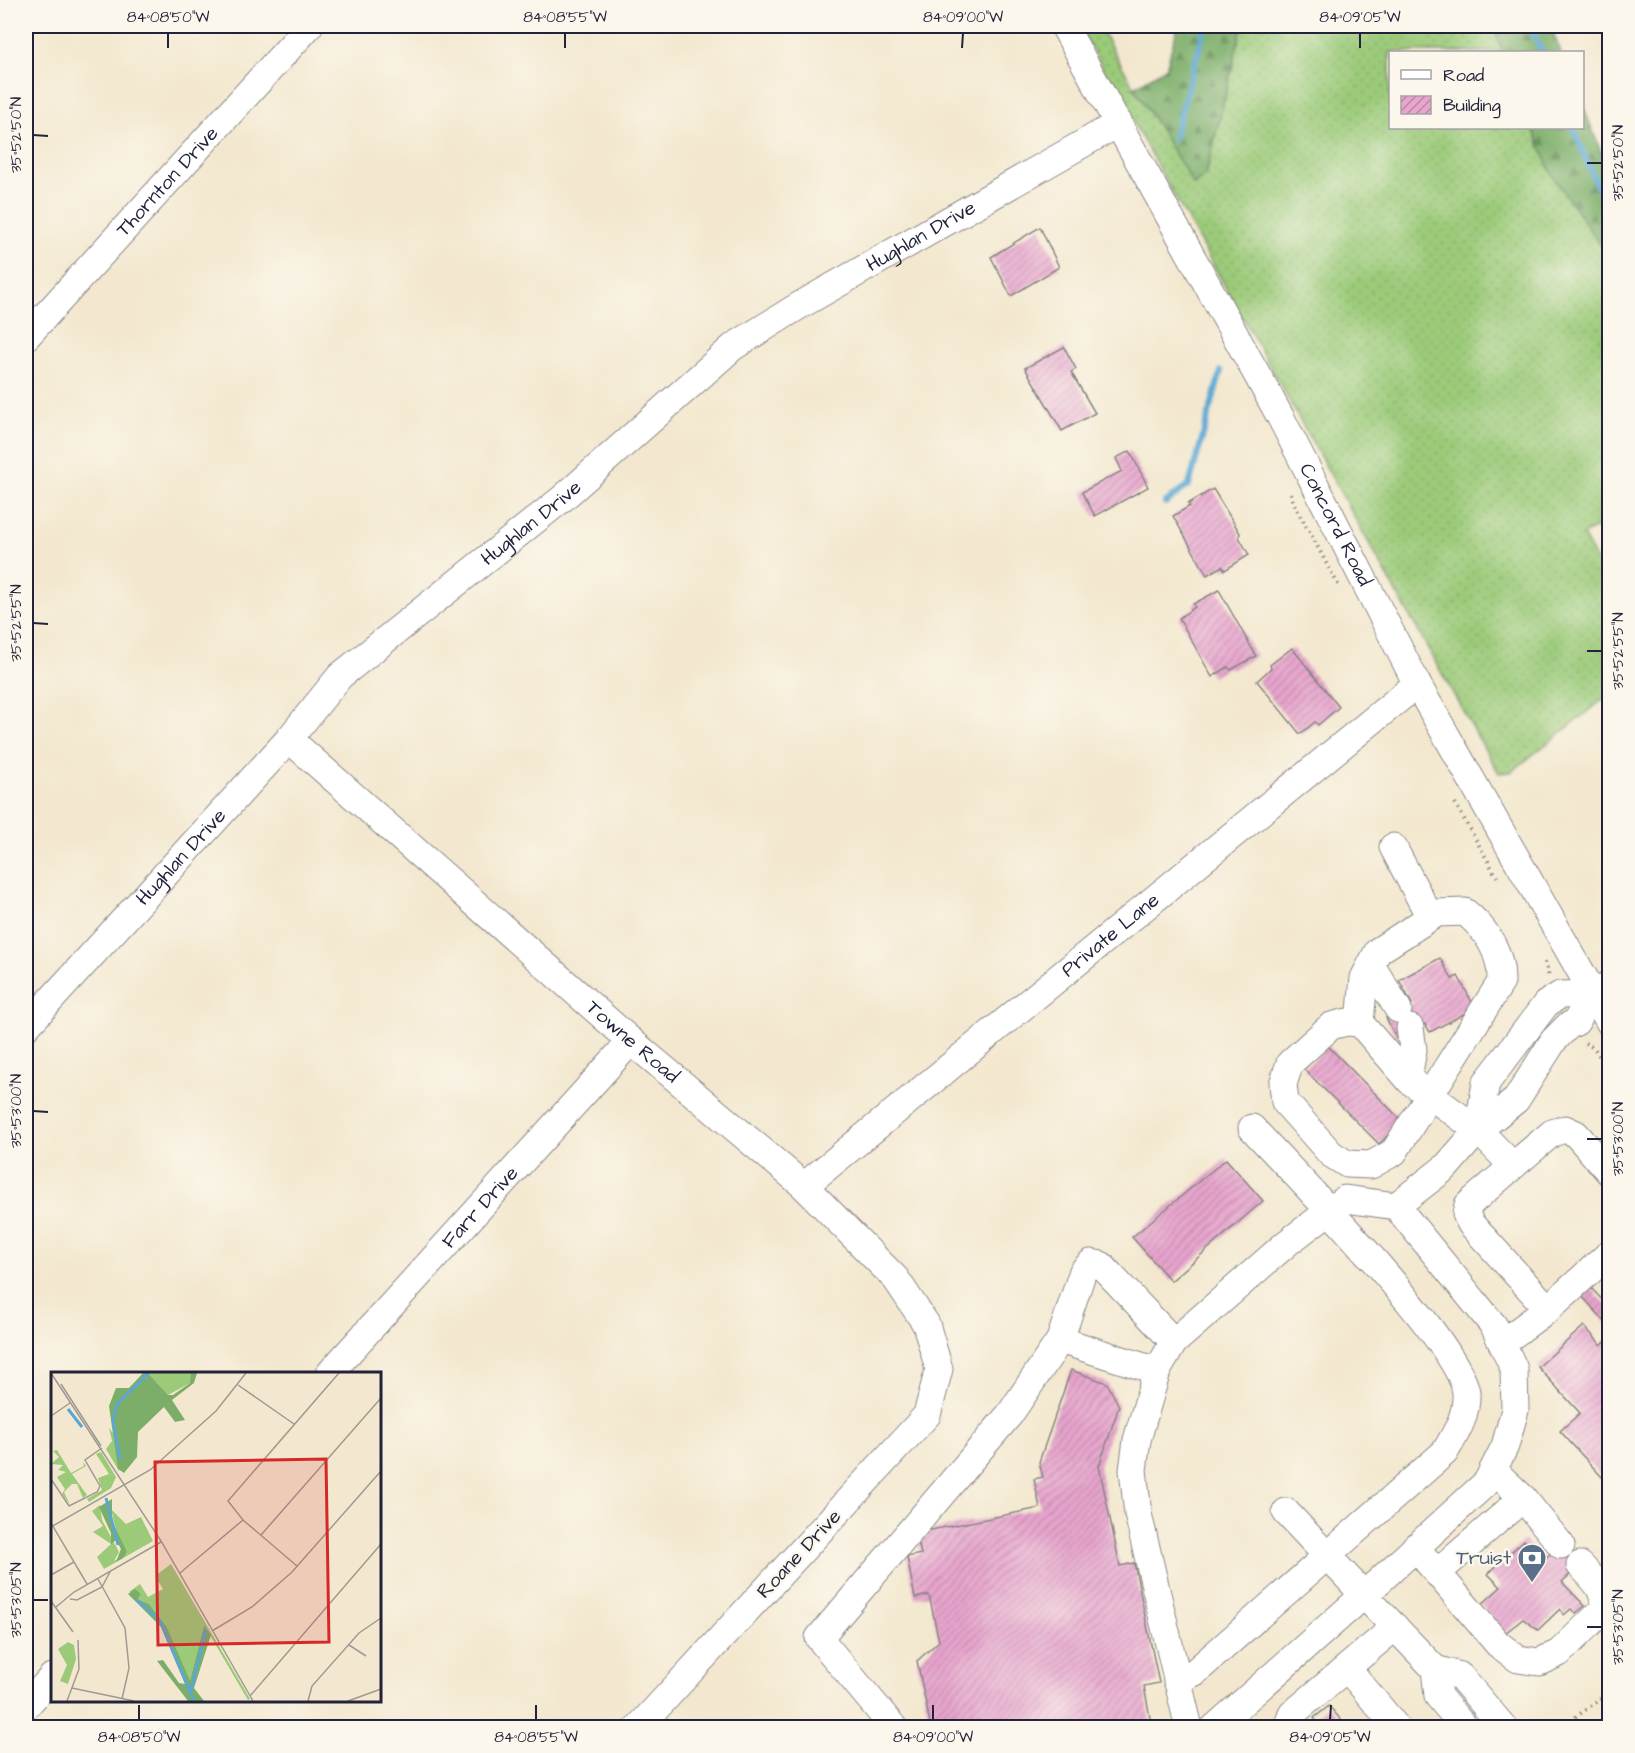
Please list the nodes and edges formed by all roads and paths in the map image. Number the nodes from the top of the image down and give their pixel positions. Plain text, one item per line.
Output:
1 (309, 26) edge
2 (1064, 26) edge
3 (1119, 123) junction
4 (26, 337) edge
5 (1417, 684) junction
6 (289, 739) junction
7 (1393, 847) dead end
8 (1430, 917) junction
9 (1371, 965) junction
10 (1601, 989) edge
11 (1360, 1023) junction
12 (1610, 1023) edge
13 (26, 1027) edge
14 (631, 1041) junction
15 (1418, 1087) junction
16 (1252, 1128) dead end
17 (1478, 1130) junction
18 (1513, 1166) junction
19 (1610, 1173) edge
20 (804, 1186) junction
21 (1396, 1206) junction
22 (1329, 1211) junction
23 (1610, 1253) edge
24 (1548, 1309) junction
25 (1060, 1340) junction
26 (1174, 1342) junction
27 (1502, 1343) junction
28 (939, 1369) joint
29 (1157, 1371) junction
30 (331, 1372) edge
31 (1493, 1470) junction
32 (1523, 1498) junction
33 (1286, 1512) dead end
34 (1561, 1545) dead end
35 (1415, 1547) junction
36 (1327, 1556) junction
37 (1580, 1565) dead end
38 (1437, 1573) junction
39 (1364, 1594) junction
40 (1395, 1627) junction
41 (1347, 1668) junction
42 (1435, 1668) junction
43 (51, 1678) edge
44 (1178, 1681) junction
45 (1266, 1681) junction
46 (1610, 1692) edge
47 (26, 1706) edge
48 (1289, 1721) edge
49 (638, 1728) edge
50 (894, 1728) edge
51 (1189, 1728) edge
52 (1214, 1728) edge
53 (1397, 1728) edge
54 (1465, 1728) edge
55 (1504, 1728) edge
56 (1561, 1728) edge

1 - 4 street, Thornton Drive
2 - 3 street, Concord Road
3 - 5 street, Concord Road
3 - 6 street, Hughlan Drive
5 - 10 street, Concord Road
5 - 20 street, Private Lane
6 - 13 street, Hughlan Drive
6 - 14 street, Towne Road
7 - 8 street
8 - 9 street
8 - 15 street
9 - 11 street
9 - 15 street
10 - 12 street, Concord Road
10 - 17 street
11 - 15 street
11 - 15 street
14 - 20 street, Towne Road
14 - 30 street, Farr Drive
15 - 17 street
16 - 22 street
17 - 18 street
17 - 21 street
18 - 19 street
18 - 24 street
20 - 28 street, Towne Road
21 - 22 street
21 - 27 street
22 - 26 street
22 - 36 street
23 - 24 street
24 - 27 street
25 - 26 street
25 - 29 street
25 - 50 street
26 - 29 street
27 - 31 street
28 - 49 street, Roane Drive
29 - 44 street
31 - 32 street
31 - 35 street
32 - 34 street
32 - 38 street
33 - 36 street
35 - 38 street
35 - 39 street
36 - 39 street
36 - 44 street
37 - 38 street
39 - 40 street
39 - 45 street
40 - 41 street
40 - 42 street
41 - 48 street
41 - 53 street
42 - 54 street
42 - 55 street
43 - 47 street
44 - 51 street
45 - 48 street
45 - 52 street
46 - 56 path

